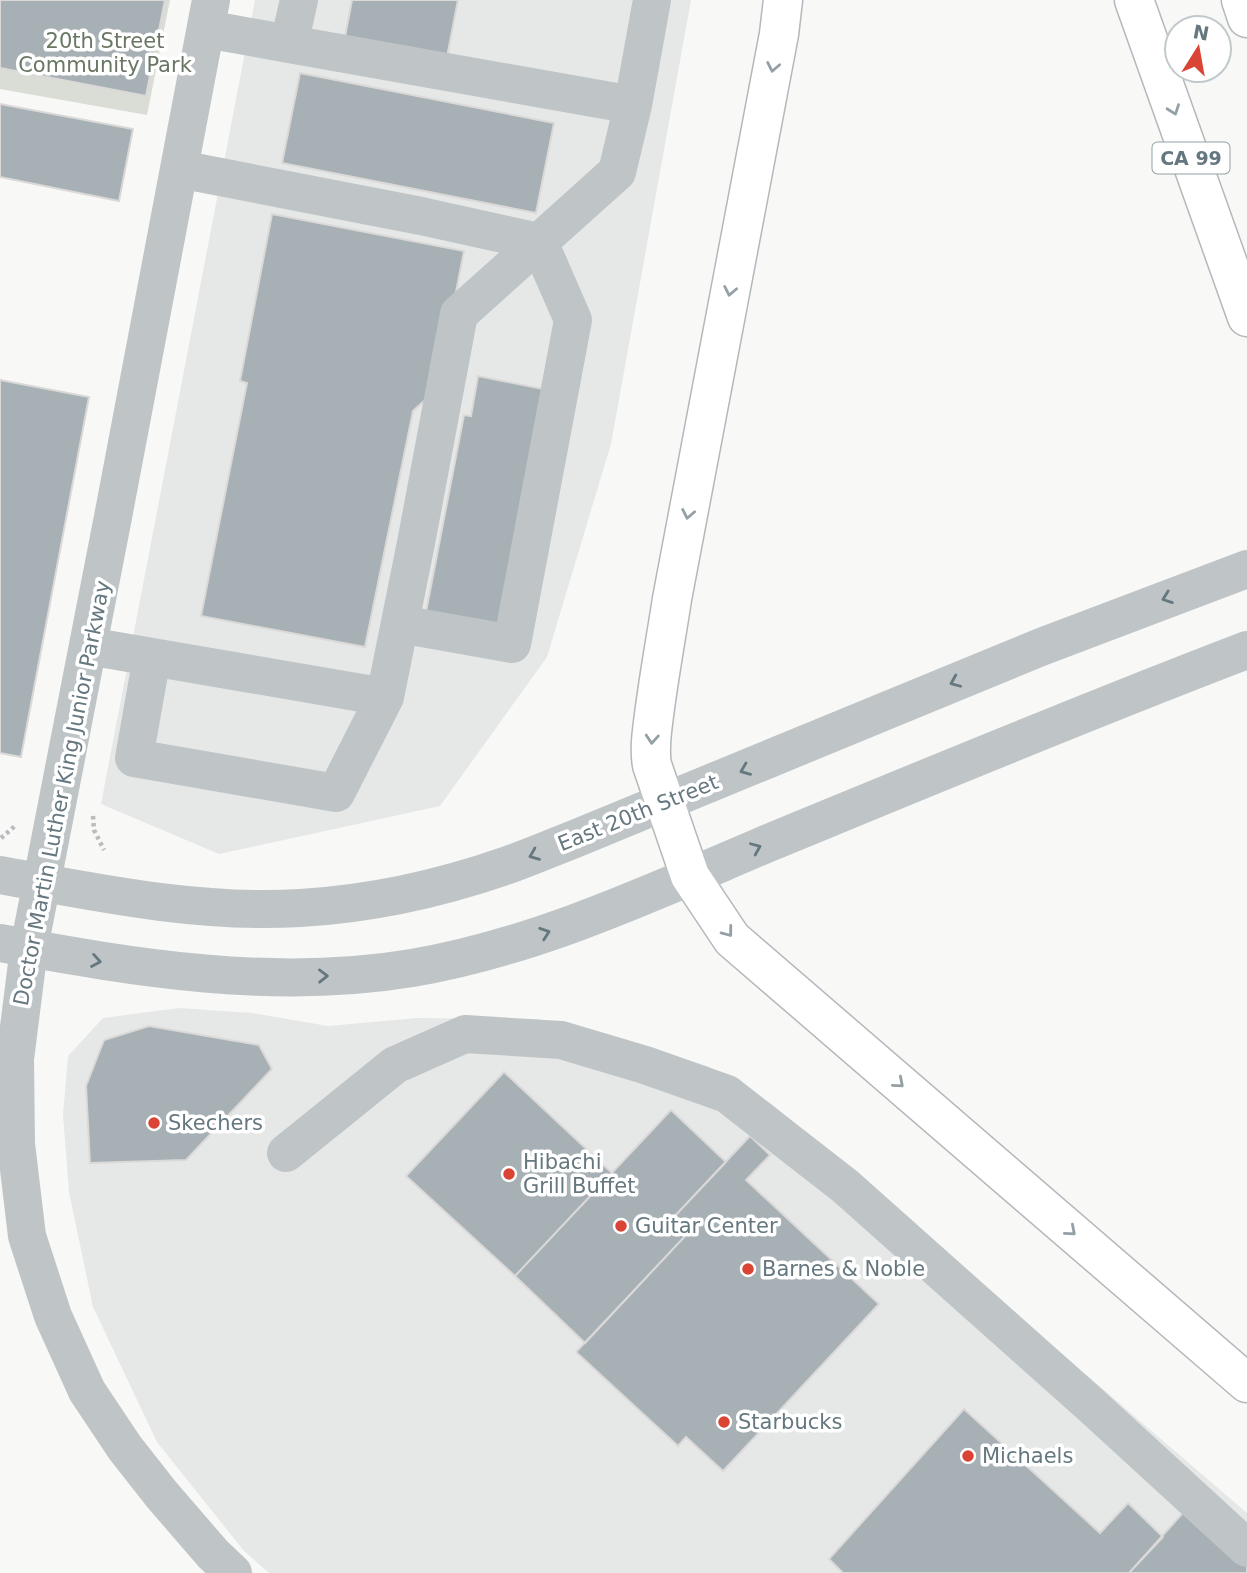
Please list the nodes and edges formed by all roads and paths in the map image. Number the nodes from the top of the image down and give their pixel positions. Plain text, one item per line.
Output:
1 (299, 0) edge
2 (652, 0) edge
3 (783, 0) edge
4 (1134, 0) edge
5 (1241, 0) edge
6 (208, 15) edge
7 (1247, 18) edge
8 (289, 44) junction
9 (633, 105) junction
10 (179, 169) junction
11 (539, 242) junction
12 (1247, 317) edge
13 (1239, 572) edge
14 (400, 624) junction
15 (88, 646) junction
16 (1247, 650) edge
17 (152, 657) junction
18 (385, 697) junction
19 (665, 803) junction
20 (0, 875) edge
21 (690, 876) junction
22 (41, 883) junction
23 (15, 945) edge
24 (286, 1153) dead end
25 (1247, 1383) edge
26 (1247, 1548) edge
27 (233, 1573) edge

1 - 8 street
2 - 9 street
3 -> 19 highway
4 -> 12 highway, CA 99
5 - 7 highway
6 - 8 street
6 - 10 street, Doctor Martin Luther King Junior Parkway
8 - 9 street
9 - 11 street
10 - 11 street
10 - 15 street, Doctor Martin Luther King Junior Parkway
11 - 14 street
11 - 14 street
13 -> 19 street, East 20th Street
14 - 18 street
15 - 17 street
15 - 22 street, Doctor Martin Luther King Junior Parkway
21 -> 16 street
17 - 18 street
17 - 18 street
19 - 21 highway
19 -> 22 street, East 20th Street
20 - 22 street, East 20th Street
23 -> 21 street
21 -> 25 highway
22 - 23 street, Doctor Martin Luther King Junior Parkway
23 - 27 street, Doctor Martin Luther King Junior Parkway
24 - 26 street

